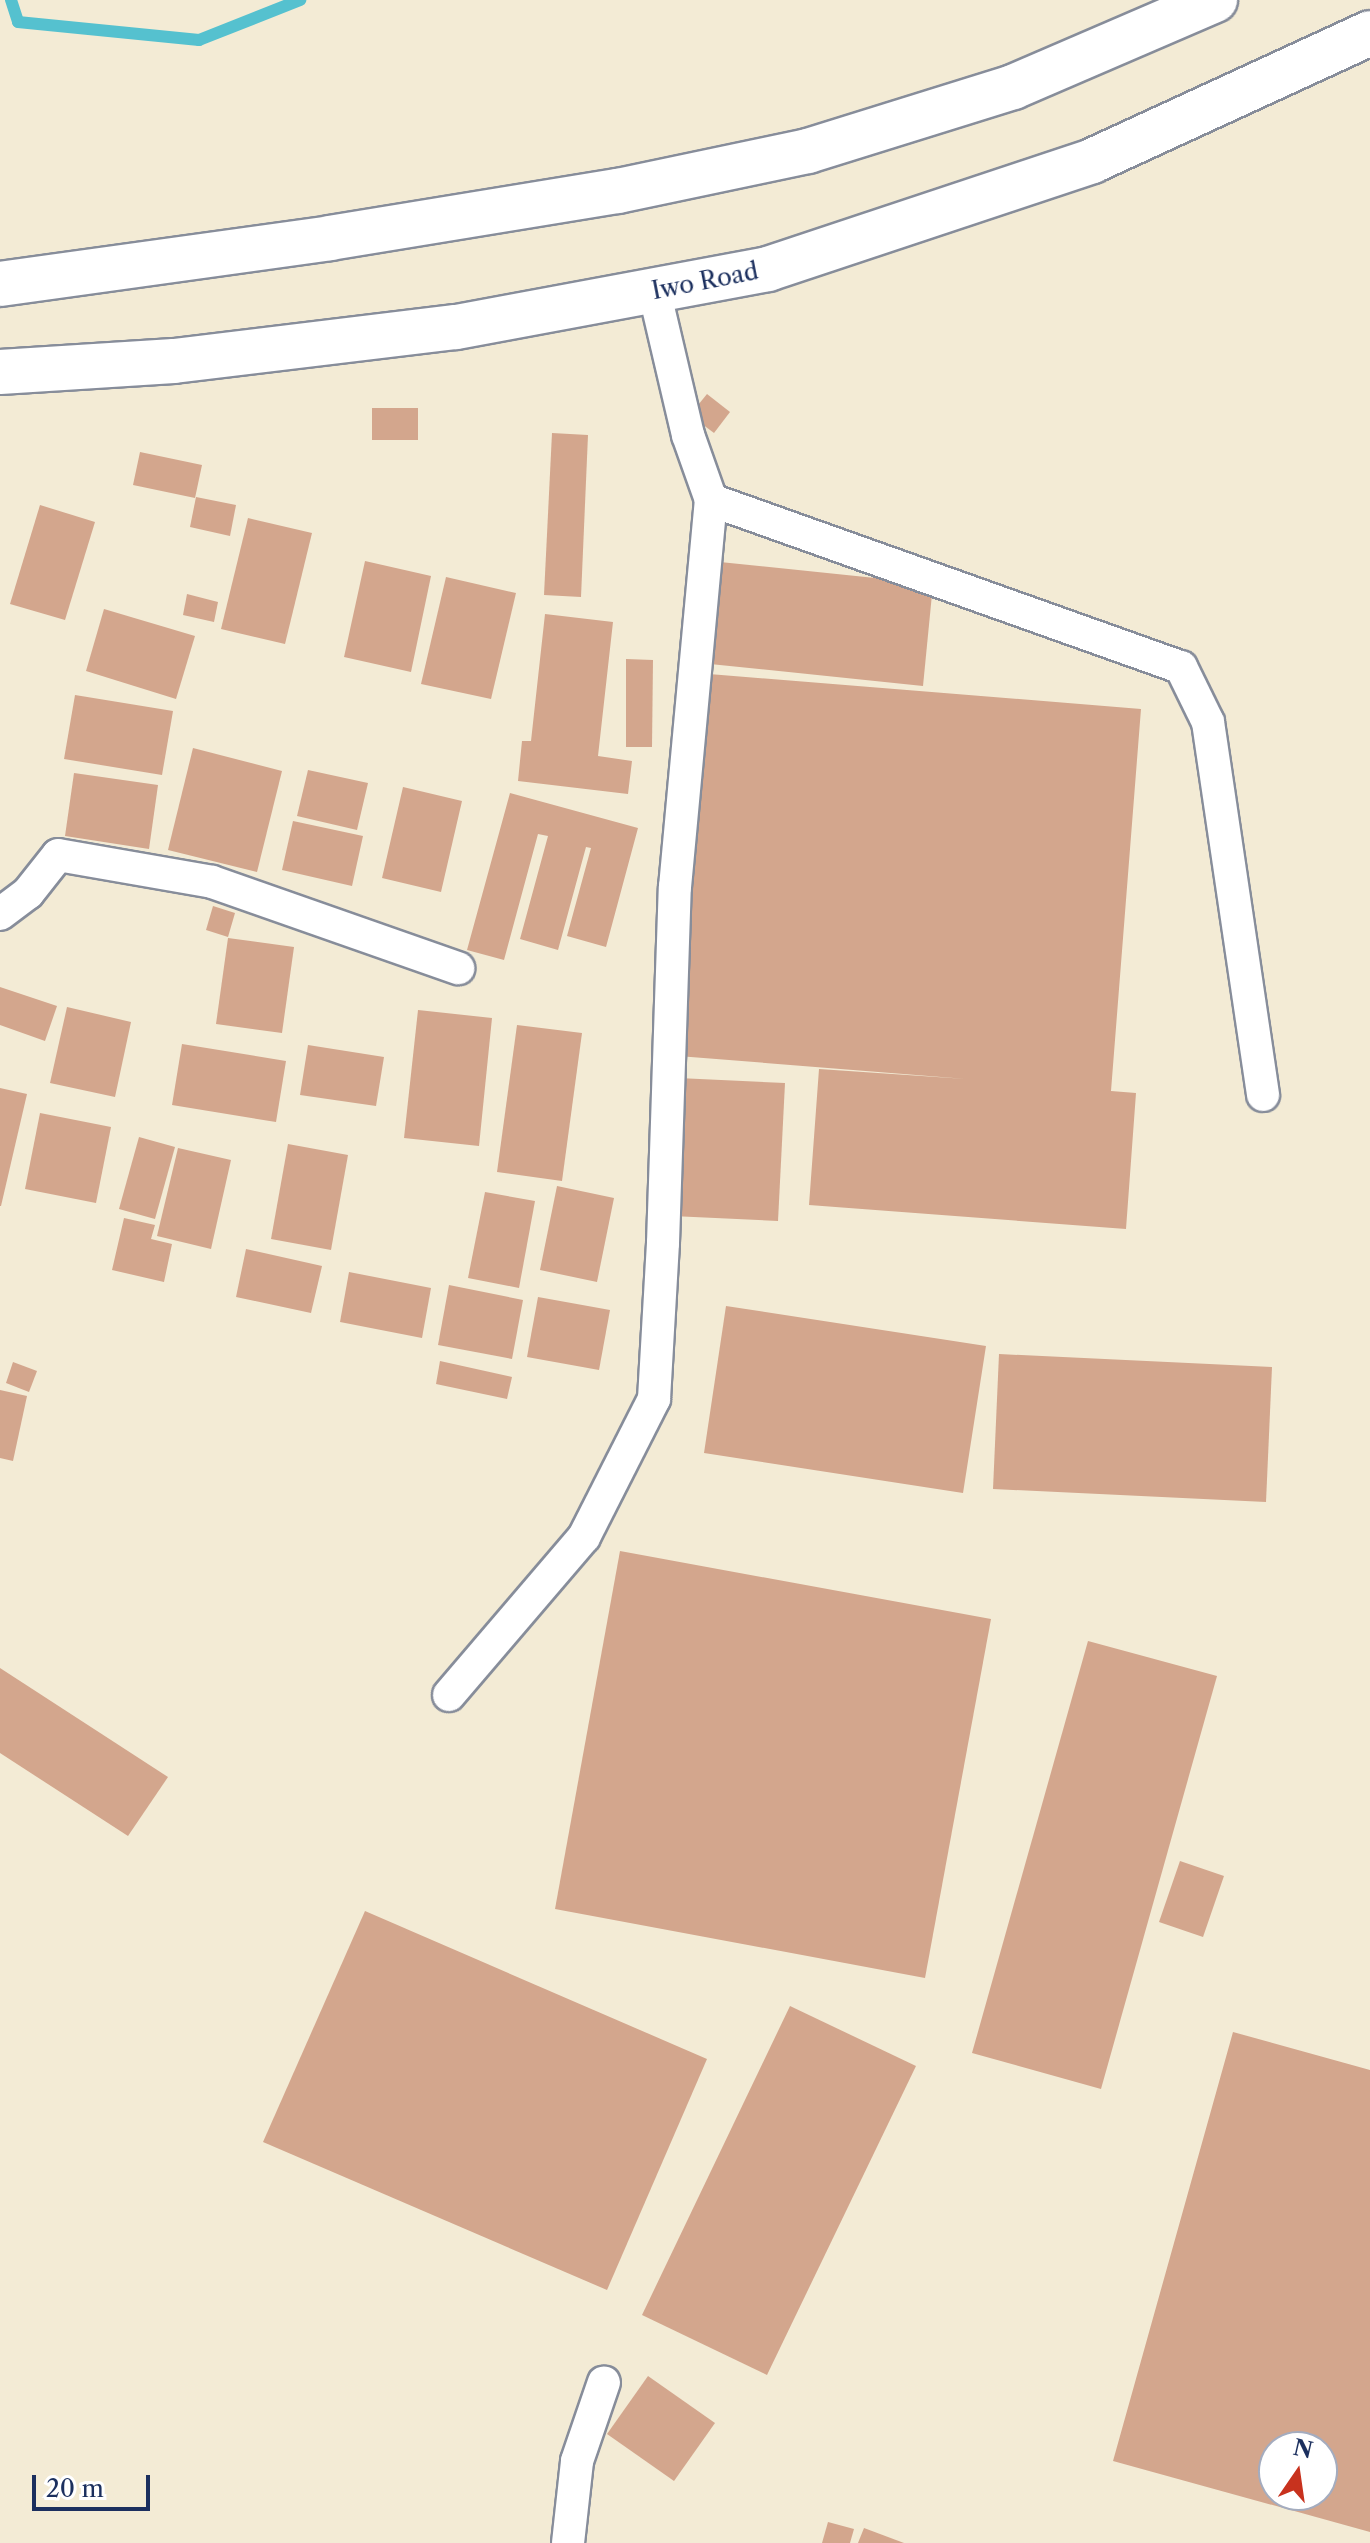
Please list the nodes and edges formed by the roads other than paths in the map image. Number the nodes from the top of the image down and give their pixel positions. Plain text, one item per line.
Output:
1 (1215, 0) edge
2 (1364, 36) edge
3 (0, 284) edge
4 (654, 290) junction
5 (0, 372) edge
6 (711, 500) junction
7 (0, 914) edge
8 (458, 968) dead end
9 (1263, 1095) dead end
10 (449, 1695) dead end
11 (604, 2382) dead end
12 (568, 2543) edge

1 - 3 main road
2 - 4 main road, Iwo Road
4 - 5 main road, Iwo Road
4 - 6 street
6 - 9 street
6 - 10 street
7 - 8 street
11 - 12 street

